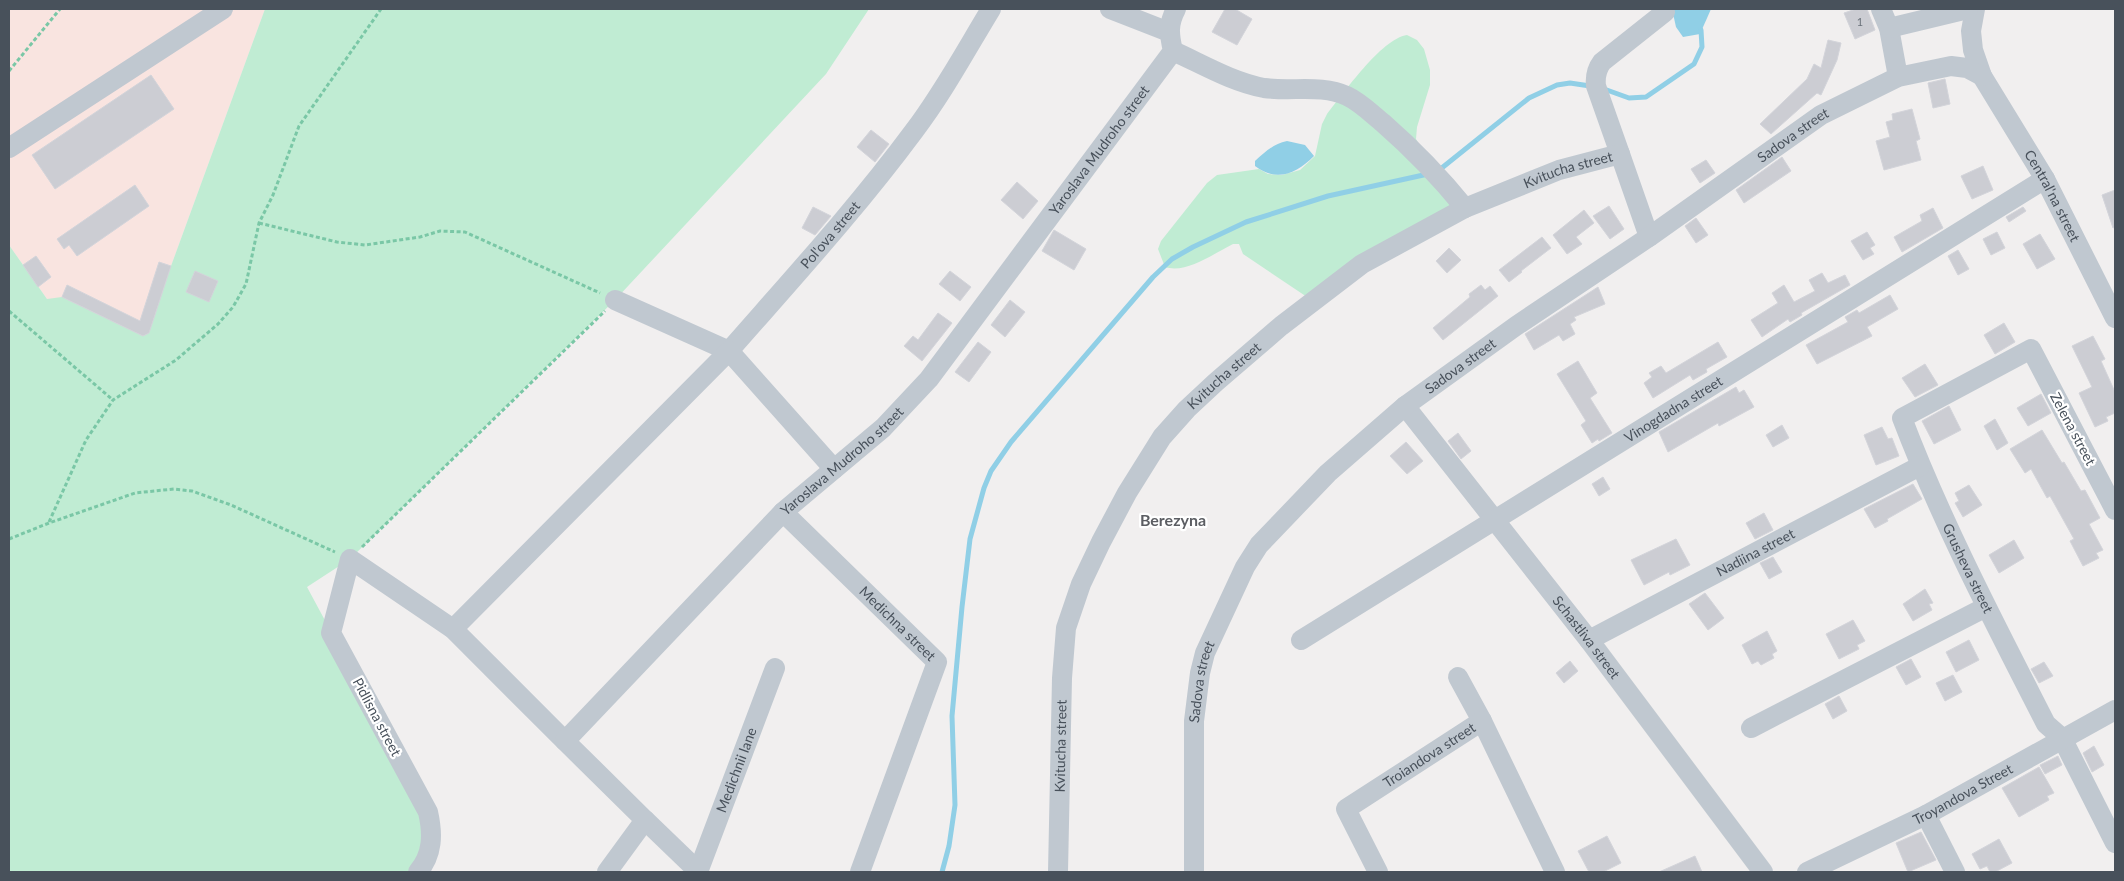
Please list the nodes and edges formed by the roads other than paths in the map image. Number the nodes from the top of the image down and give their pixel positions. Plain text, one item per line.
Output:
1 (223, 9) edge
2 (990, 9) edge
3 (1110, 9) edge
4 (1176, 9) edge
5 (1881, 9) edge
6 (1968, 9) edge
7 (1975, 9) edge
8 (1665, 12) dead end
9 (1889, 28) junction
10 (1171, 42) junction
11 (1982, 76) junction
12 (1898, 78) junction
13 (9, 148) edge
14 (1620, 154) junction
15 (2045, 179) junction
16 (1465, 208) junction
17 (1649, 237) junction
18 (615, 300) road end
19 (2115, 318) edge
20 (2031, 349) joint
21 (729, 351) junction
22 (1405, 406) junction
23 (1920, 466) junction
24 (834, 469) junction
25 (2115, 510) edge
26 (783, 512) junction
27 (1494, 519) junction
28 (1986, 606) junction
29 (453, 629) junction
30 (1301, 640) dead end
31 (1589, 640) junction
32 (775, 668) dead end
33 (1458, 676) dead end
34 (2115, 710) edge
35 (1482, 721) junction
36 (1751, 728) dead end
37 (2062, 738) junction
38 (565, 741) junction
39 (1926, 814) junction
40 (645, 820) junction
41 (2115, 842) edge
42 (418, 872) edge
43 (607, 872) edge
44 (699, 872) edge
45 (860, 872) edge
46 (1058, 872) edge
47 (1194, 872) edge
48 (1378, 872) edge
49 (1555, 872) edge
50 (1764, 872) edge
51 (1807, 872) edge
52 (1955, 872) edge

1 - 13 street
2 - 21 street, Pol'ova street
3 - 10 street
4 - 10 street, Yaroslava Mudroho street
5 - 9 street
6 - 9 street
7 - 11 street, Central'na street
8 - 14 street
9 - 12 street
10 - 16 street
10 - 24 street, Yaroslava Mudroho street
11 - 12 street, Sadova street
11 - 15 street, Central'na street
12 - 17 street, Sadova street
14 - 16 street, Kvitucha street
14 - 17 street, Kvitucha street
15 - 19 street, Central'na street
15 - 27 street, Vinogdadna street
16 - 46 street, Kvitucha street
17 - 22 street, Sadova street
18 - 21 street
20 - 23 street, Grusheva street
20 - 25 street, Zelena street
21 - 24 street
21 - 29 street, Pol'ova street
22 - 27 street, Schastliva street
22 - 47 street, Sadova street
23 - 28 street, Grusheva street
23 - 31 street, Nadiina street
24 - 26 street, Yaroslava Mudroho street
26 - 38 street, Yaroslava Mudroho street
26 - 45 street, Medichna street
27 - 30 street, Vinogdadna street
27 - 31 street, Schastliva street
28 - 36 street
28 - 37 street, Grusheva street
29 - 38 street
29 - 42 street, Pidlisna street
31 - 50 street, Schastliva street
32 - 44 street, Medichnii lane
33 - 35 street
34 - 37 street, Troyandova Street
35 - 48 street, Troiandova street
35 - 49 street, Troiandova street
37 - 39 street, Troyandova Street
37 - 41 street, Grusheva street
38 - 40 street
39 - 51 street, Troyandova Street
39 - 52 street
40 - 43 street
40 - 44 street

